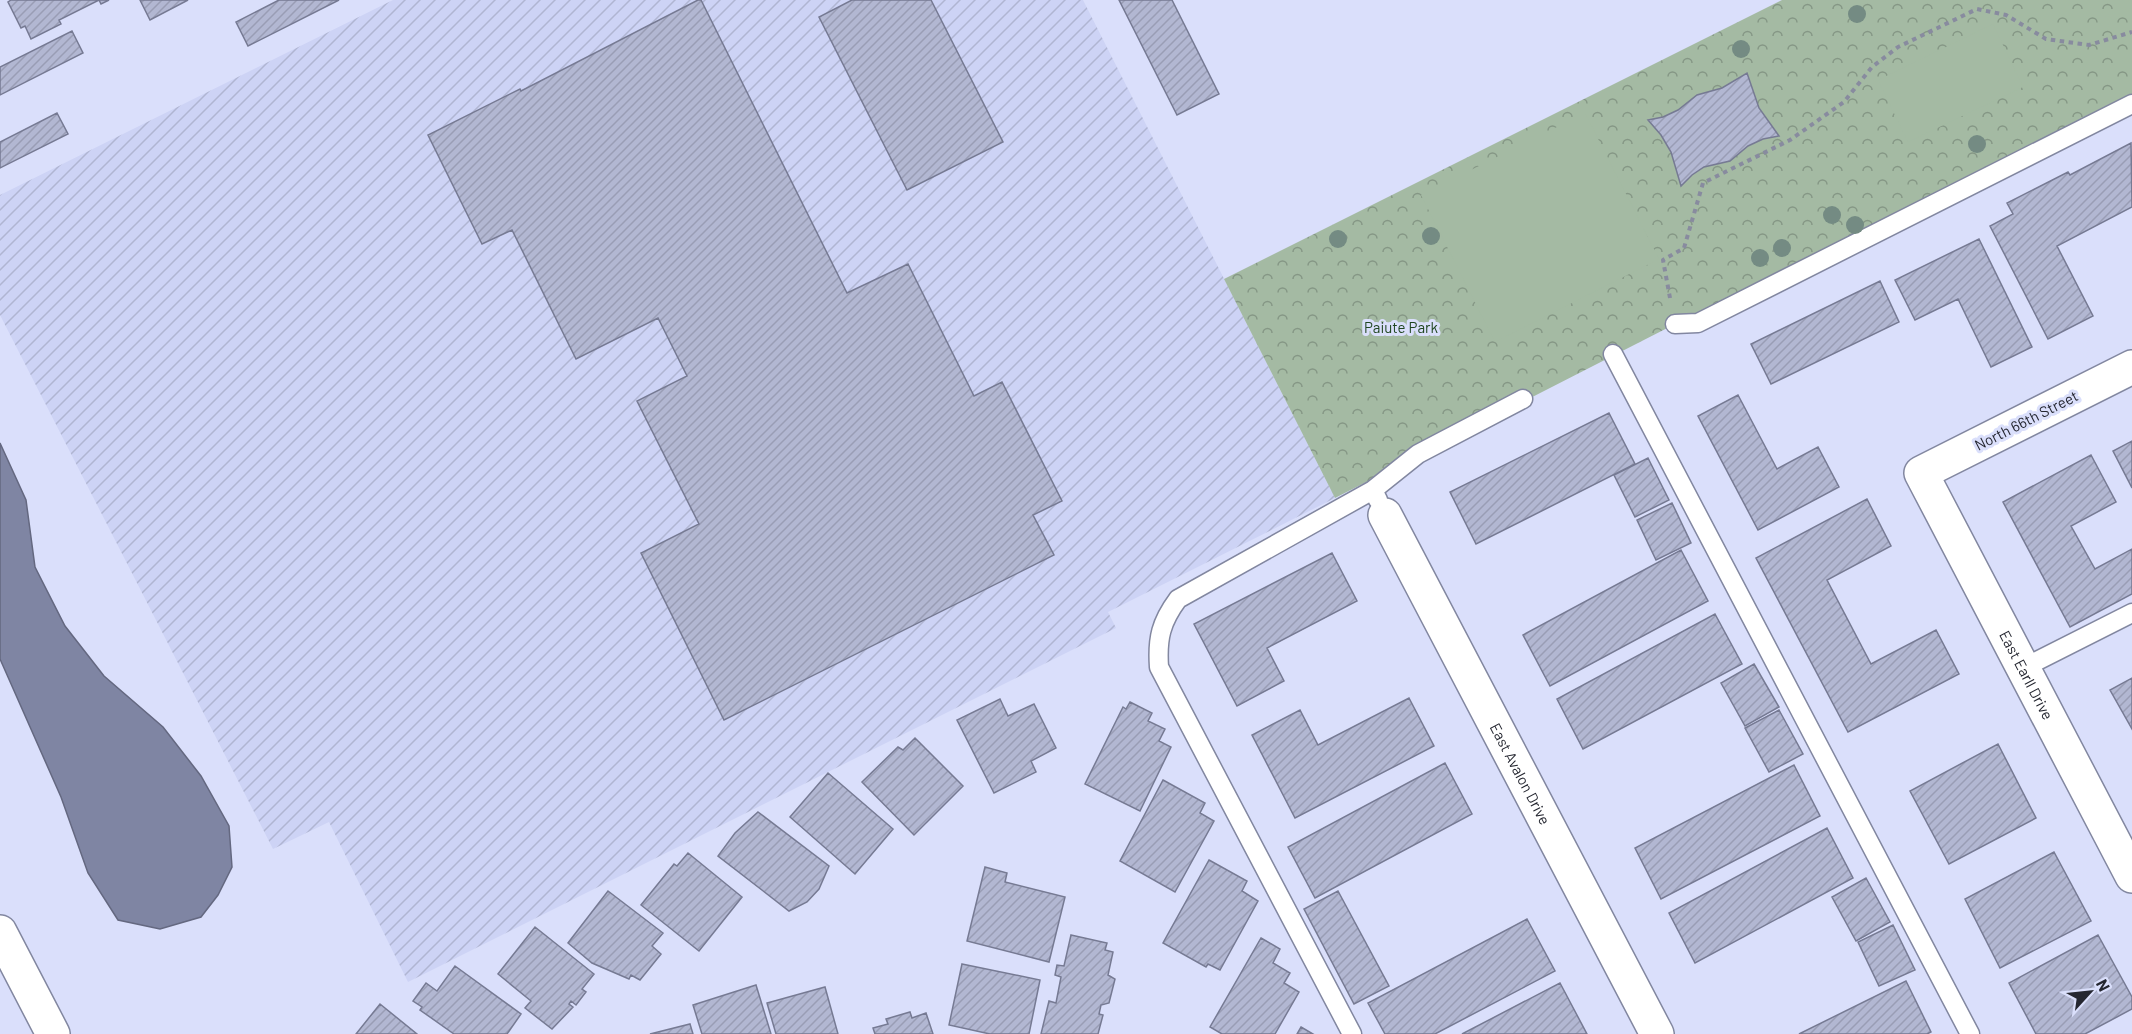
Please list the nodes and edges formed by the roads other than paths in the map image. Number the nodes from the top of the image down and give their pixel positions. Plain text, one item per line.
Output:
1 (2132, 104) edge
2 (1675, 324) road end
3 (1613, 354) dead end
4 (2132, 367) edge
5 (1523, 399) dead end
6 (1921, 473) joint
7 (1379, 503) junction
8 (2132, 613) edge
9 (2023, 668) junction
10 (2132, 876) edge
11 (0, 932) edge
12 (54, 1034) edge
13 (1352, 1034) edge
14 (1657, 1034) edge
15 (1971, 1034) edge

1 - 2 lane
3 - 15 lane
4 - 6 street, North 66th Street
5 - 7 lane
6 - 9 street, East Earll Drive
7 - 13 lane
7 - 14 street, East Avalon Drive
8 - 9 lane
9 - 10 street, East Earll Drive
11 - 12 street

